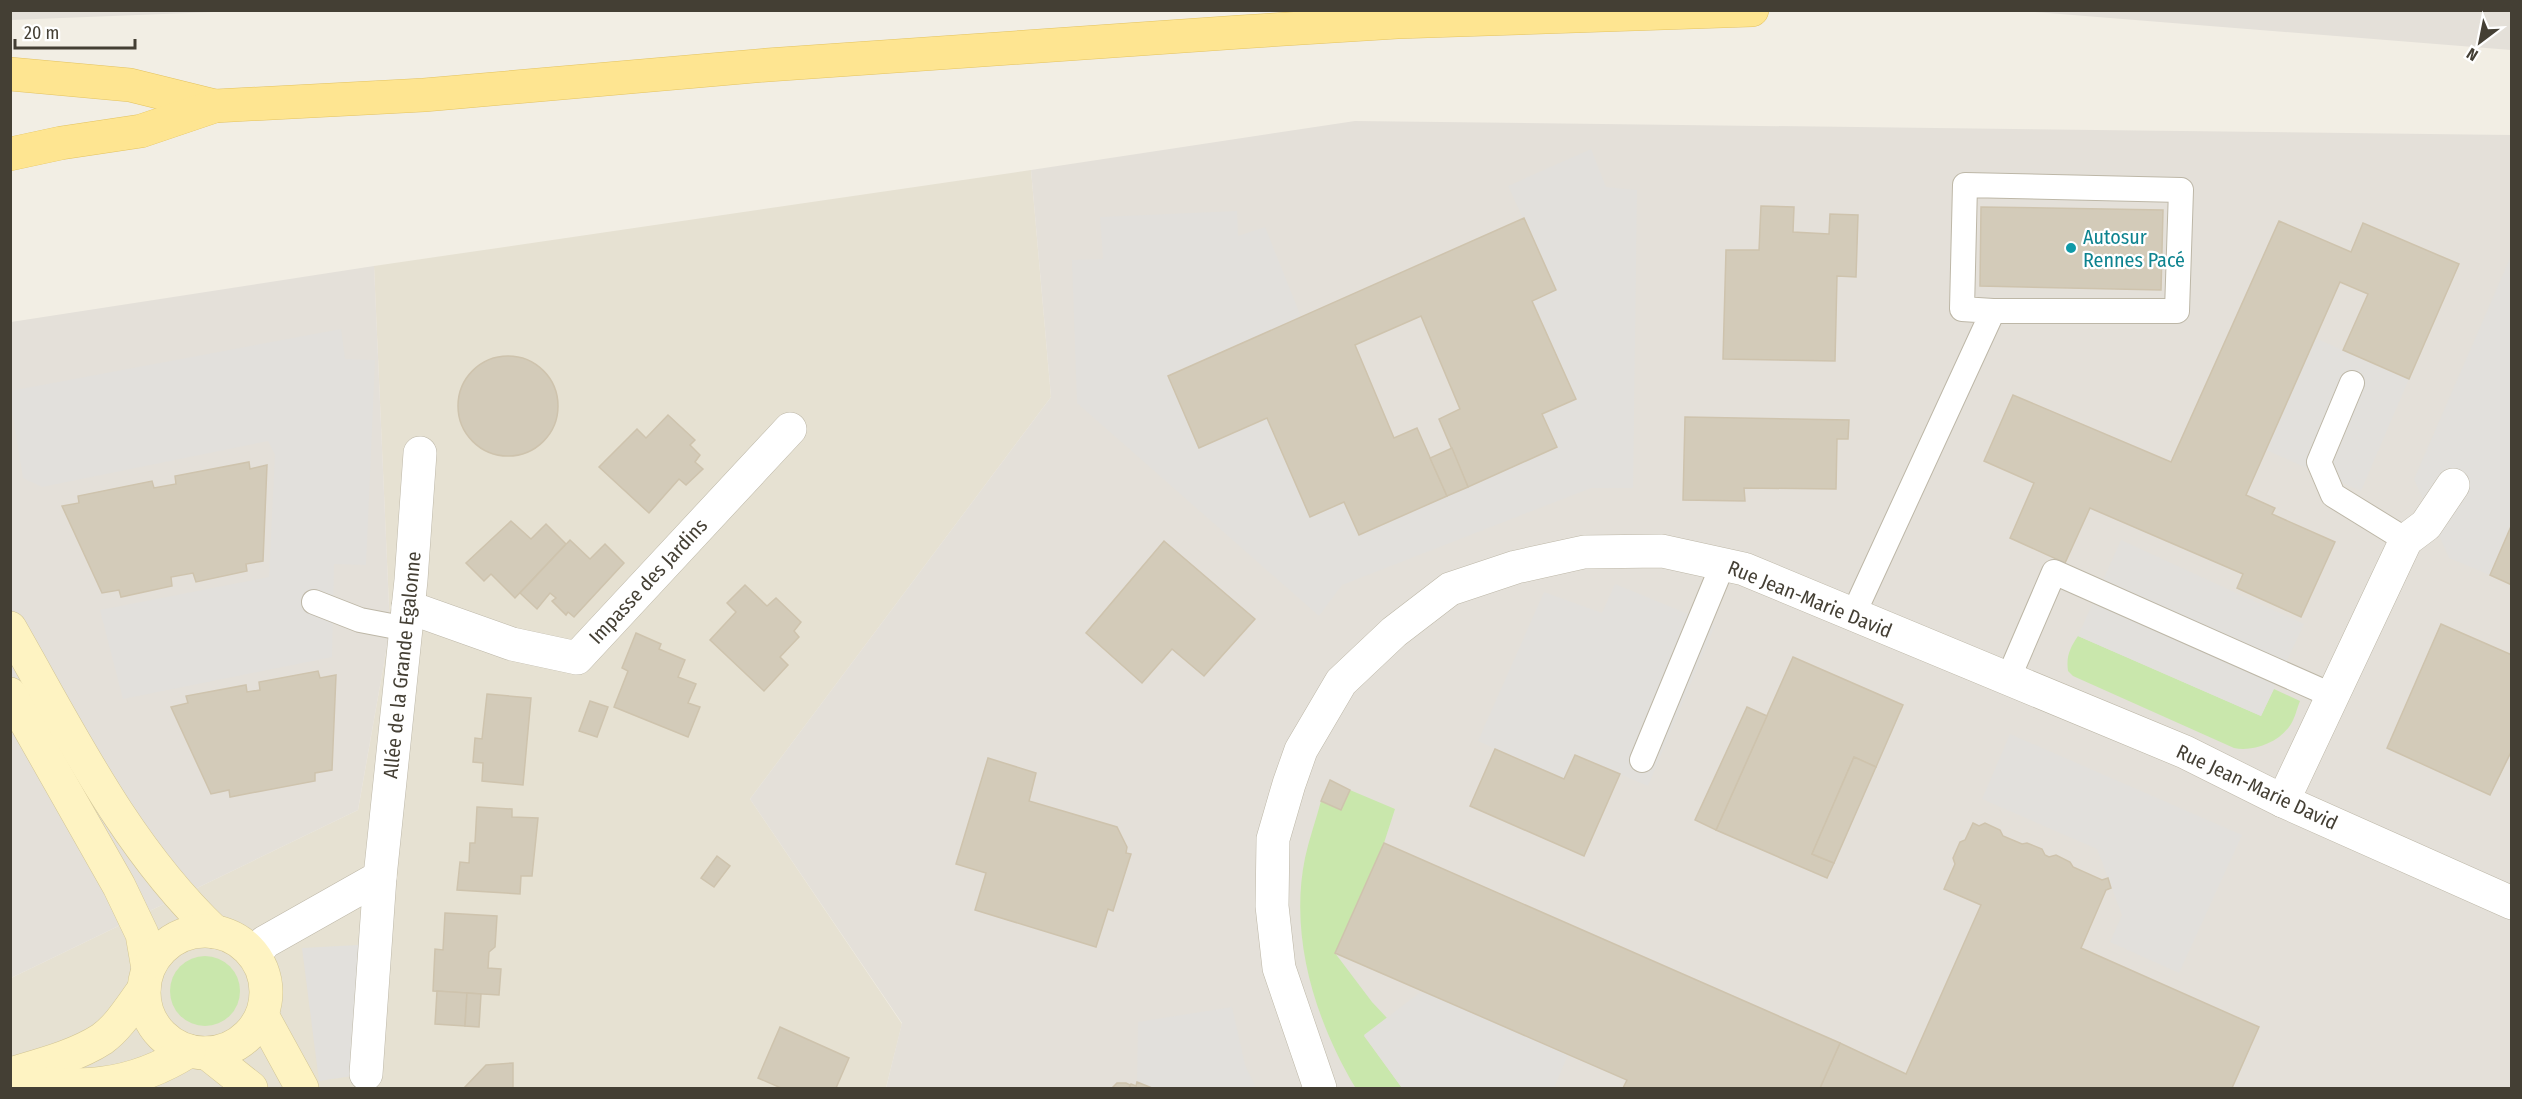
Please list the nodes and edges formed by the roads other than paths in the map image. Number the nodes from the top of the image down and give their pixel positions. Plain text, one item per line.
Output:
1 (1752, 10) edge
2 (10, 74) edge
3 (215, 106) junction
4 (10, 154) edge
5 (1993, 311) junction
6 (2352, 383) dead end
7 (790, 429) dead end
8 (420, 453) dead end
9 (2453, 485) dead end
10 (2406, 540) junction
11 (1724, 564) junction
12 (314, 602) dead end
13 (1853, 615) junction
14 (407, 618) junction
15 (10, 628) edge
16 (2008, 679) junction
17 (10, 694) edge
18 (2331, 695) junction
19 (1642, 760) dead end
20 (2283, 801) junction
21 (380, 877) junction
22 (2511, 903) edge
23 (215, 932) junction
24 (254, 955) junction
25 (146, 979) junction
26 (262, 1015) junction
27 (198, 1052) junction
28 (10, 1074) edge
29 (366, 1074) dead end
30 (10, 1080) edge
31 (251, 1089) edge
32 (302, 1089) edge
33 (1320, 1089) edge

1 - 3 main road
2 - 3 main road
3 - 4 main road
5 - 5 lane
5 - 13 lane
6 - 10 lane
7 - 14 street, Impasse des Jardins
8 - 14 street, Allée de la Grande Egalonne
9 - 10 street
10 - 18 street
11 - 13 street, Rue Jean-Marie David
11 - 19 lane
11 - 33 street, Rue Jean-Marie David
12 - 14 lane
13 - 16 street, Rue Jean-Marie David
14 - 21 street, Allée de la Grande Egalonne
15 - 23 street
16 - 18 lane
16 - 20 street, Rue Jean-Marie David
17 - 25 street
18 - 20 street
20 - 22 street, Rue Jean-Marie David
21 - 24 street
21 - 29 street, Allée de la Grande Egalonne
23 - 24 street
23 - 25 street
24 - 26 street
25 - 27 street
25 - 28 street
26 - 27 street
26 - 32 street
27 - 30 street
27 - 31 street

